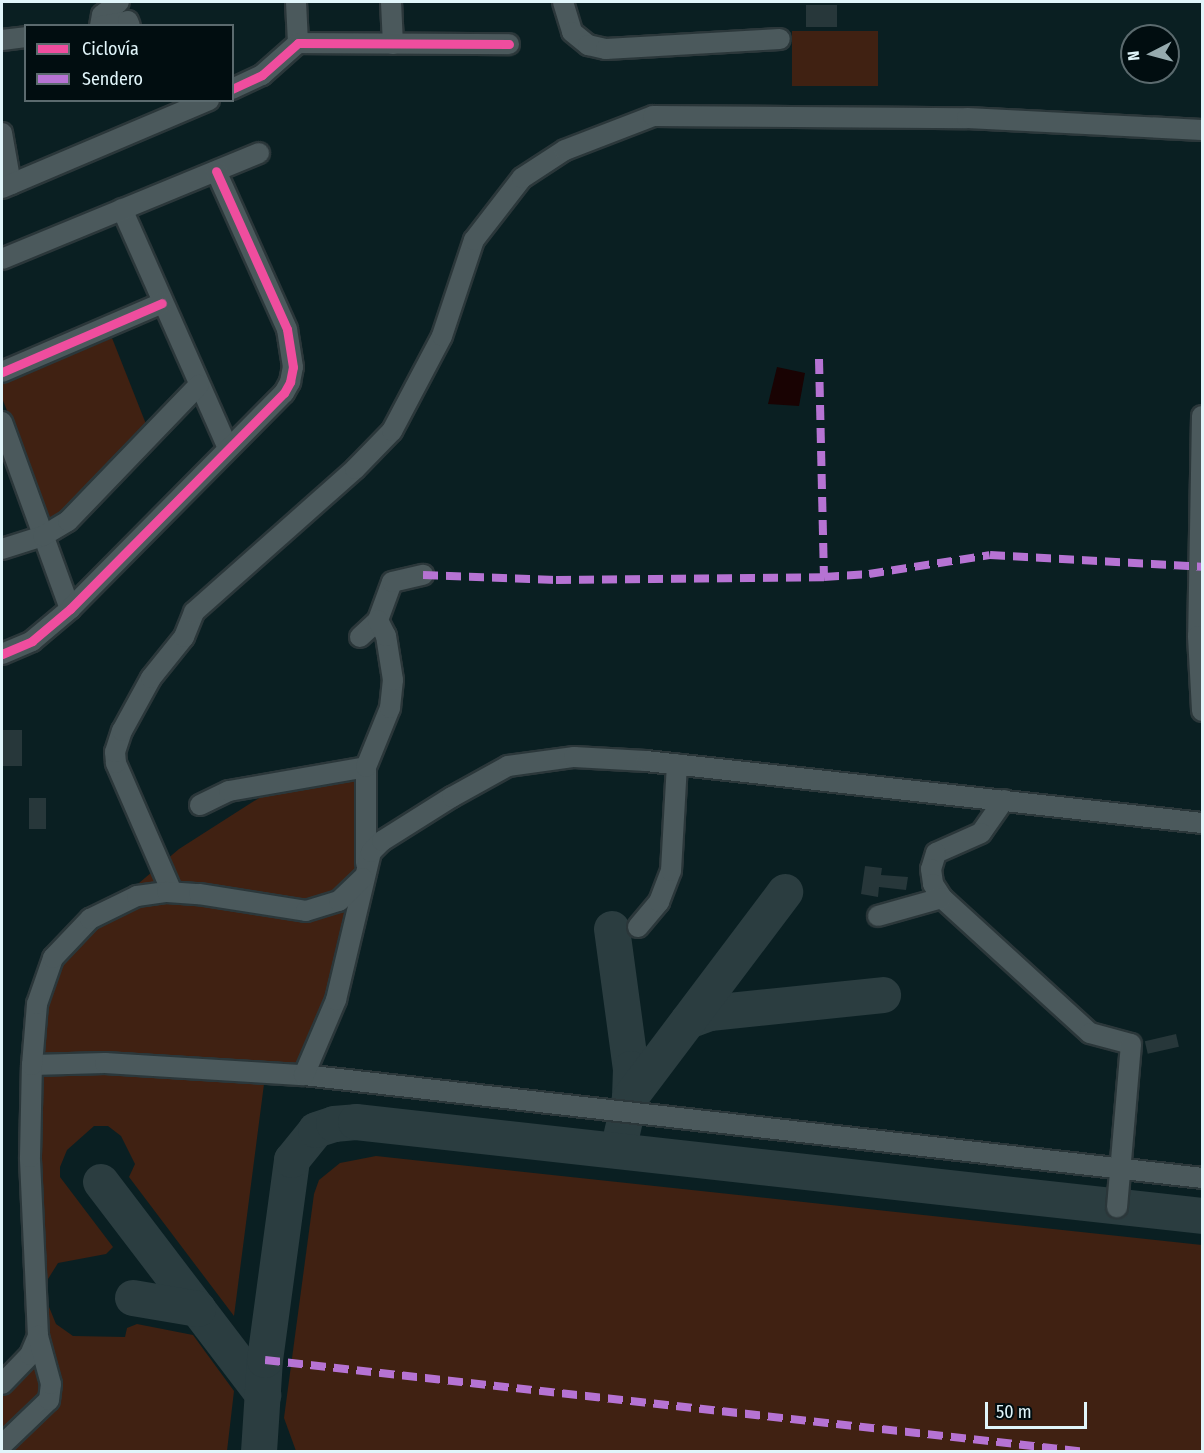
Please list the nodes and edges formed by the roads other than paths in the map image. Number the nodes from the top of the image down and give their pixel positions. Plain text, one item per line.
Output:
1 (119, 2) edge
2 (296, 2) edge
3 (392, 2) edge
4 (563, 2) edge
5 (101, 24) edge
6 (112, 24) edge
7 (129, 24) edge
8 (24, 37) edge
9 (780, 39) dead end
10 (2, 40) edge
11 (297, 43) junction
12 (393, 44) junction
13 (509, 44) dead end
14 (234, 88) edge
15 (199, 102) edge
16 (170, 108) edge
17 (1203, 130) edge
18 (2, 133) edge
19 (259, 153) dead end
20 (216, 171) junction
21 (6, 186) edge
22 (122, 209) junction
23 (2, 259) edge
24 (162, 303) junction
25 (2, 372) edge
26 (199, 385) junction
27 (1203, 416) edge
28 (2, 422) edge
29 (228, 448) junction
30 (43, 536) junction
31 (2, 549) edge
32 (423, 575) dead end
33 (70, 609) junction
34 (378, 620) junction
35 (360, 637) dead end
36 (2, 654) edge
37 (1203, 711) edge
38 (677, 764) junction
39 (366, 767) junction
40 (1004, 800) junction
41 (200, 805) dead end
42 (1203, 824) edge
43 (365, 871) junction
44 (172, 892) junction
45 (942, 898) junction
46 (878, 916) dead end
47 (638, 927) dead end
48 (32, 1065) junction
49 (304, 1075) junction
50 (1121, 1168) junction
51 (1203, 1178) edge
52 (1117, 1207) dead end
53 (38, 1336) junction
54 (2, 1384) edge
55 (2, 1445) edge

1 - 5 street
2 - 11 street
3 - 12 street
4 - 9 street
6 - 7 street
8 - 10 street
11 - 12 street
11 - 14 street
12 - 13 street
15 - 16 street
16 - 21 street
17 - 44 street
18 - 21 street
19 - 20 street
20 - 22 street
20 - 29 street
22 - 23 street
22 - 24 street
24 - 25 street
24 - 26 street
26 - 29 street
26 - 30 street
27 - 37 street
28 - 30 street
29 - 33 street
30 - 31 street
30 - 33 street
32 - 34 street
33 - 36 street
34 - 35 street
34 - 39 street
38 - 40 street
38 - 43 street
38 - 47 street
39 - 41 street
39 - 43 street
40 - 42 street
40 - 45 street
43 - 44 street
43 - 49 street
44 - 48 street
45 - 46 street
45 - 50 street
48 - 49 street
48 - 53 street
49 - 50 street
50 - 51 street
50 - 52 street
53 - 54 street
53 - 55 street

